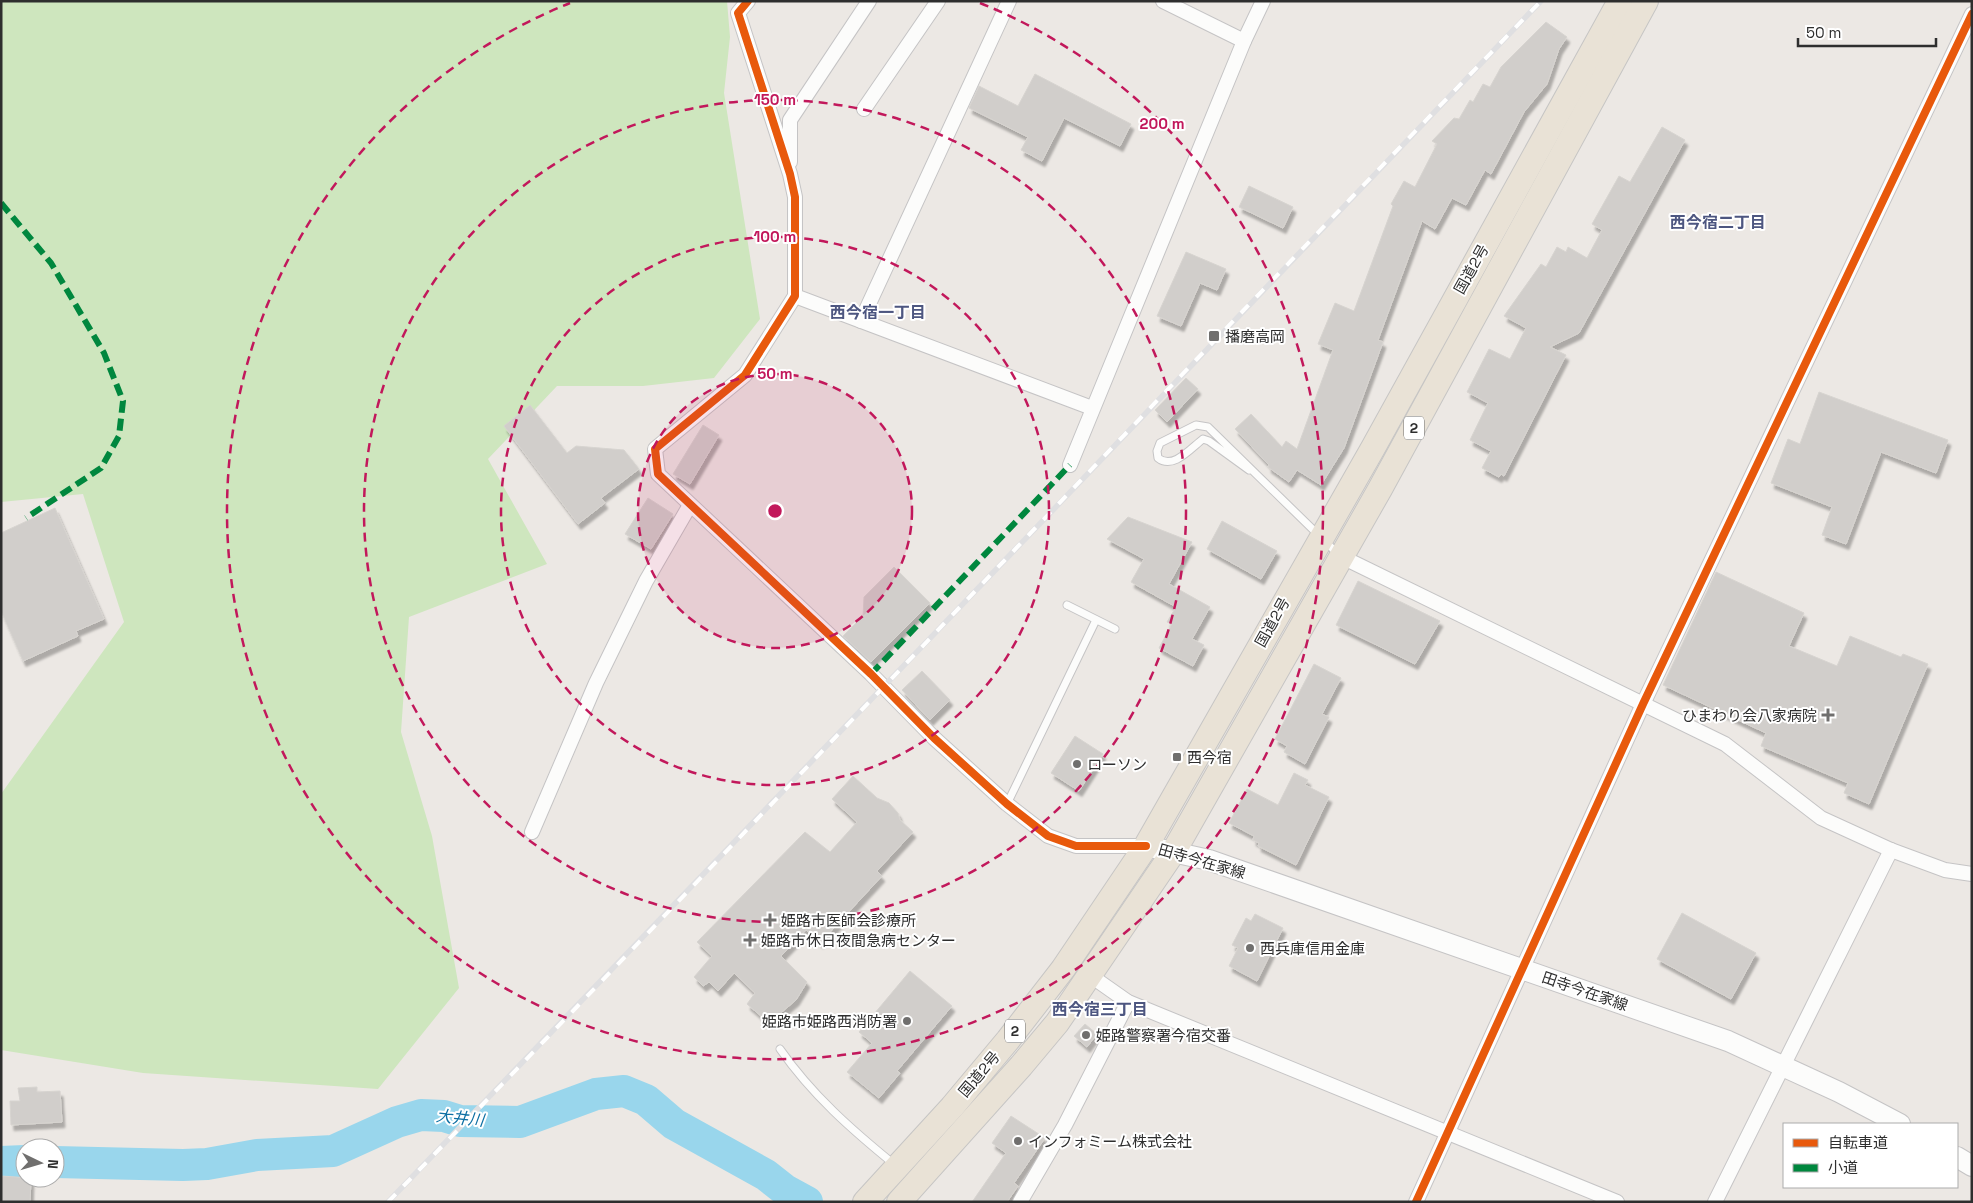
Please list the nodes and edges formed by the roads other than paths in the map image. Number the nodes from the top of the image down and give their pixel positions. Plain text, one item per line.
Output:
1 (748, 1) edge
2 (869, 1) edge
3 (938, 1) edge
4 (1009, 1) edge
5 (1163, 1) edge
6 (1263, 1) edge
7 (1620, 1) edge
8 (1646, 1) edge
9 (1972, 14) edge
10 (1244, 41) junction
11 (864, 110) dead end
12 (790, 174) junction
13 (795, 296) junction
14 (861, 321) junction
15 (1092, 408) junction
16 (1070, 465) dead end
17 (1249, 470) junction
18 (690, 505) junction
19 (1320, 538) junction
20 (1342, 557) junction
21 (1067, 605) dead end
22 (1096, 620) junction
23 (1115, 630) dead end
24 (1643, 704) junction
25 (1007, 804) junction
26 (532, 832) dead end
27 (1146, 846) junction
28 (1891, 850) junction
29 (1174, 851) junction
30 (1972, 874) edge
31 (1522, 969) junction
32 (1091, 976) junction
33 (1128, 1002) junction
34 (780, 1049) dead end
35 (1782, 1066) junction
36 (1898, 1123) edge
37 (1446, 1132) junction
38 (1958, 1158) edge
39 (1972, 1166) edge
40 (897, 1167) junction
41 (865, 1202) edge
42 (899, 1202) edge
43 (1020, 1202) edge
44 (1416, 1202) edge
45 (1616, 1202) edge
46 (1715, 1202) edge

1 - 12 street
2 - 12 street
3 - 11 street
4 - 14 street
5 - 10 street
6 - 10 street
7 - 19 highway, 国道2号 / 2
8 - 20 highway, 国道2号 / 2
9 - 24 street
10 - 15 street
12 - 13 street
13 - 14 street
13 - 18 street
14 - 15 street
15 - 16 street
17 - 17 lane
17 - 19 lane
18 - 25 street
18 - 26 street
19 - 20 lane
19 - 27 highway, 国道2号 / 2
20 - 24 street
20 - 29 highway, 国道2号 / 2
21 - 22 lane
22 - 23 lane
22 - 25 lane
24 - 28 street
24 - 31 street
25 - 27 street
27 - 29 main road, 田寺今在家線
27 - 40 highway, 国道2号 / 2
28 - 30 street
28 - 35 street
29 - 31 main road, 田寺今在家線
29 - 32 highway, 国道2号 / 2
31 - 35 main road, 田寺今在家線
31 - 37 street
32 - 33 street
32 - 42 highway, 国道2号 / 2
33 - 37 street
33 - 43 street
34 - 40 lane
35 - 36 main road, 田寺今在家線
35 - 46 street
37 - 44 street
37 - 45 street
38 - 39 main road
40 - 41 highway, 国道2号 / 2

